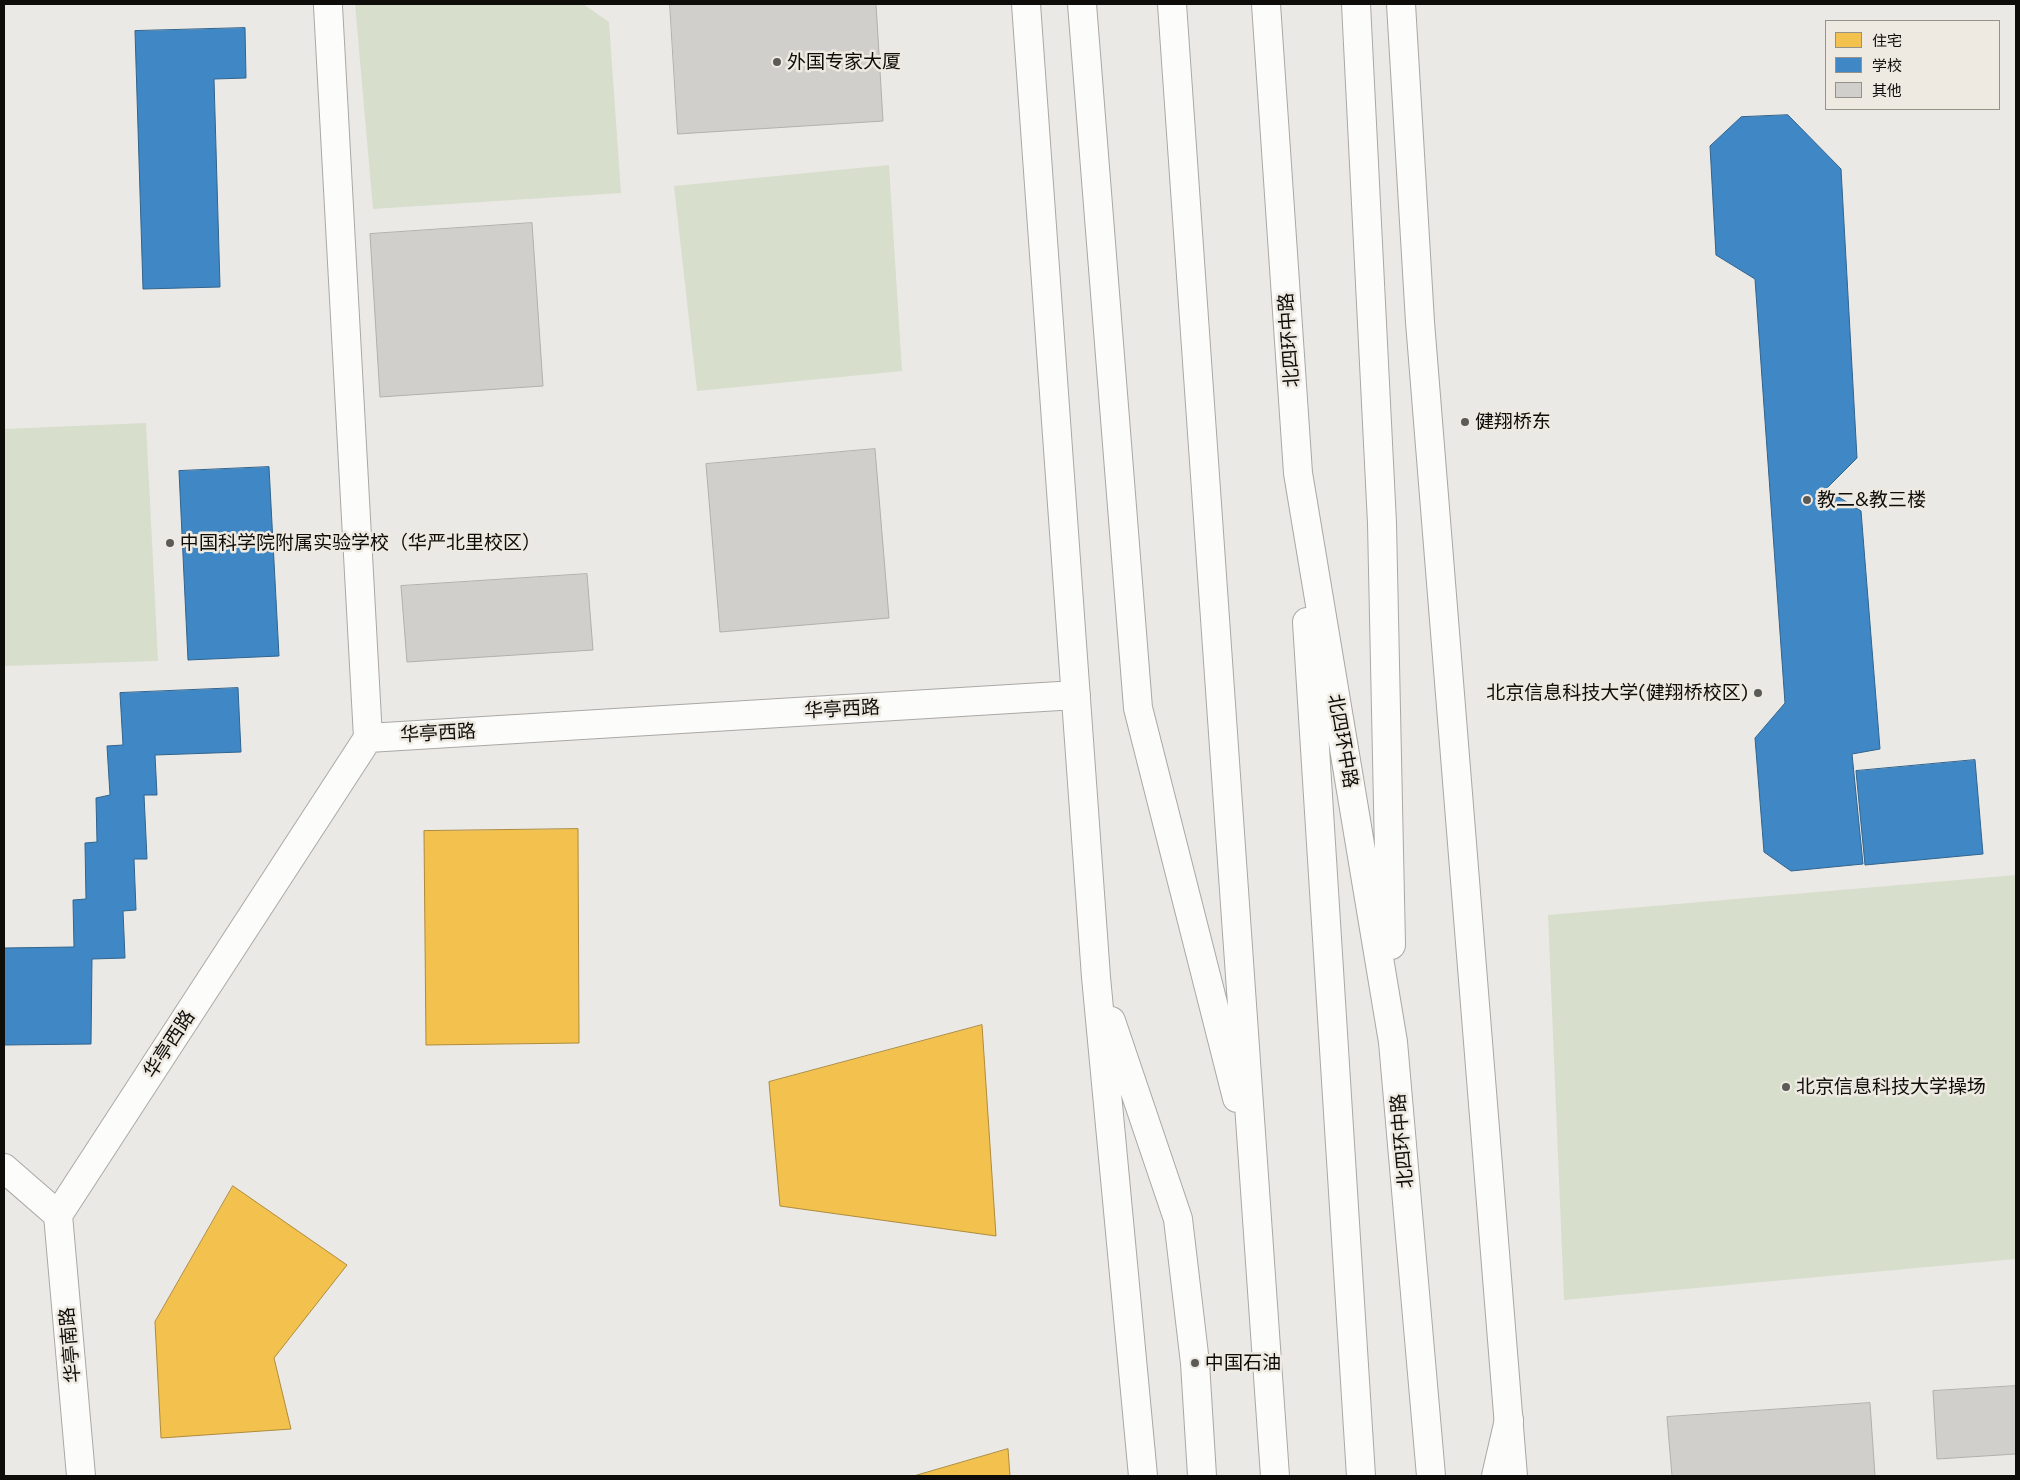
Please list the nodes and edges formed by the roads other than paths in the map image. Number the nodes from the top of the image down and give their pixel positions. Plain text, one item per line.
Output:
1 (1026, 4) edge
2 (1082, 4) edge
3 (1172, 4) edge
4 (1266, 4) edge
5 (1356, 4) edge
6 (1401, 4) edge
7 (328, 6) dead end
8 (1298, 473) junction
9 (1076, 695) junction
10 (368, 738) junction
11 (1096, 977) junction
12 (1393, 1042) junction
13 (4, 1168) edge
14 (1254, 1168) junction
15 (58, 1215) junction
16 (1509, 1420) junction
17 (81, 1476) edge
18 (1143, 1476) edge
19 (1202, 1476) edge
20 (1275, 1476) edge
21 (1361, 1476) edge
22 (1431, 1476) edge
23 (1496, 1476) edge
24 (1513, 1476) edge

1 - 9 main road
2 - 14 main road
3 - 14 main road
4 - 8 main road, 北四环中路
5 - 12 main road
6 - 16 main road
7 - 10 main road
8 - 12 main road, 北四环中路
8 - 21 main road
9 - 10 main road, 华亭西路
9 - 11 main road
10 - 15 main road, 华亭西路
11 - 18 main road
11 - 19 main road
12 - 22 main road, 北四环中路
13 - 15 main road
14 - 20 main road
15 - 17 main road, 华亭南路
16 - 23 main road
16 - 24 main road

